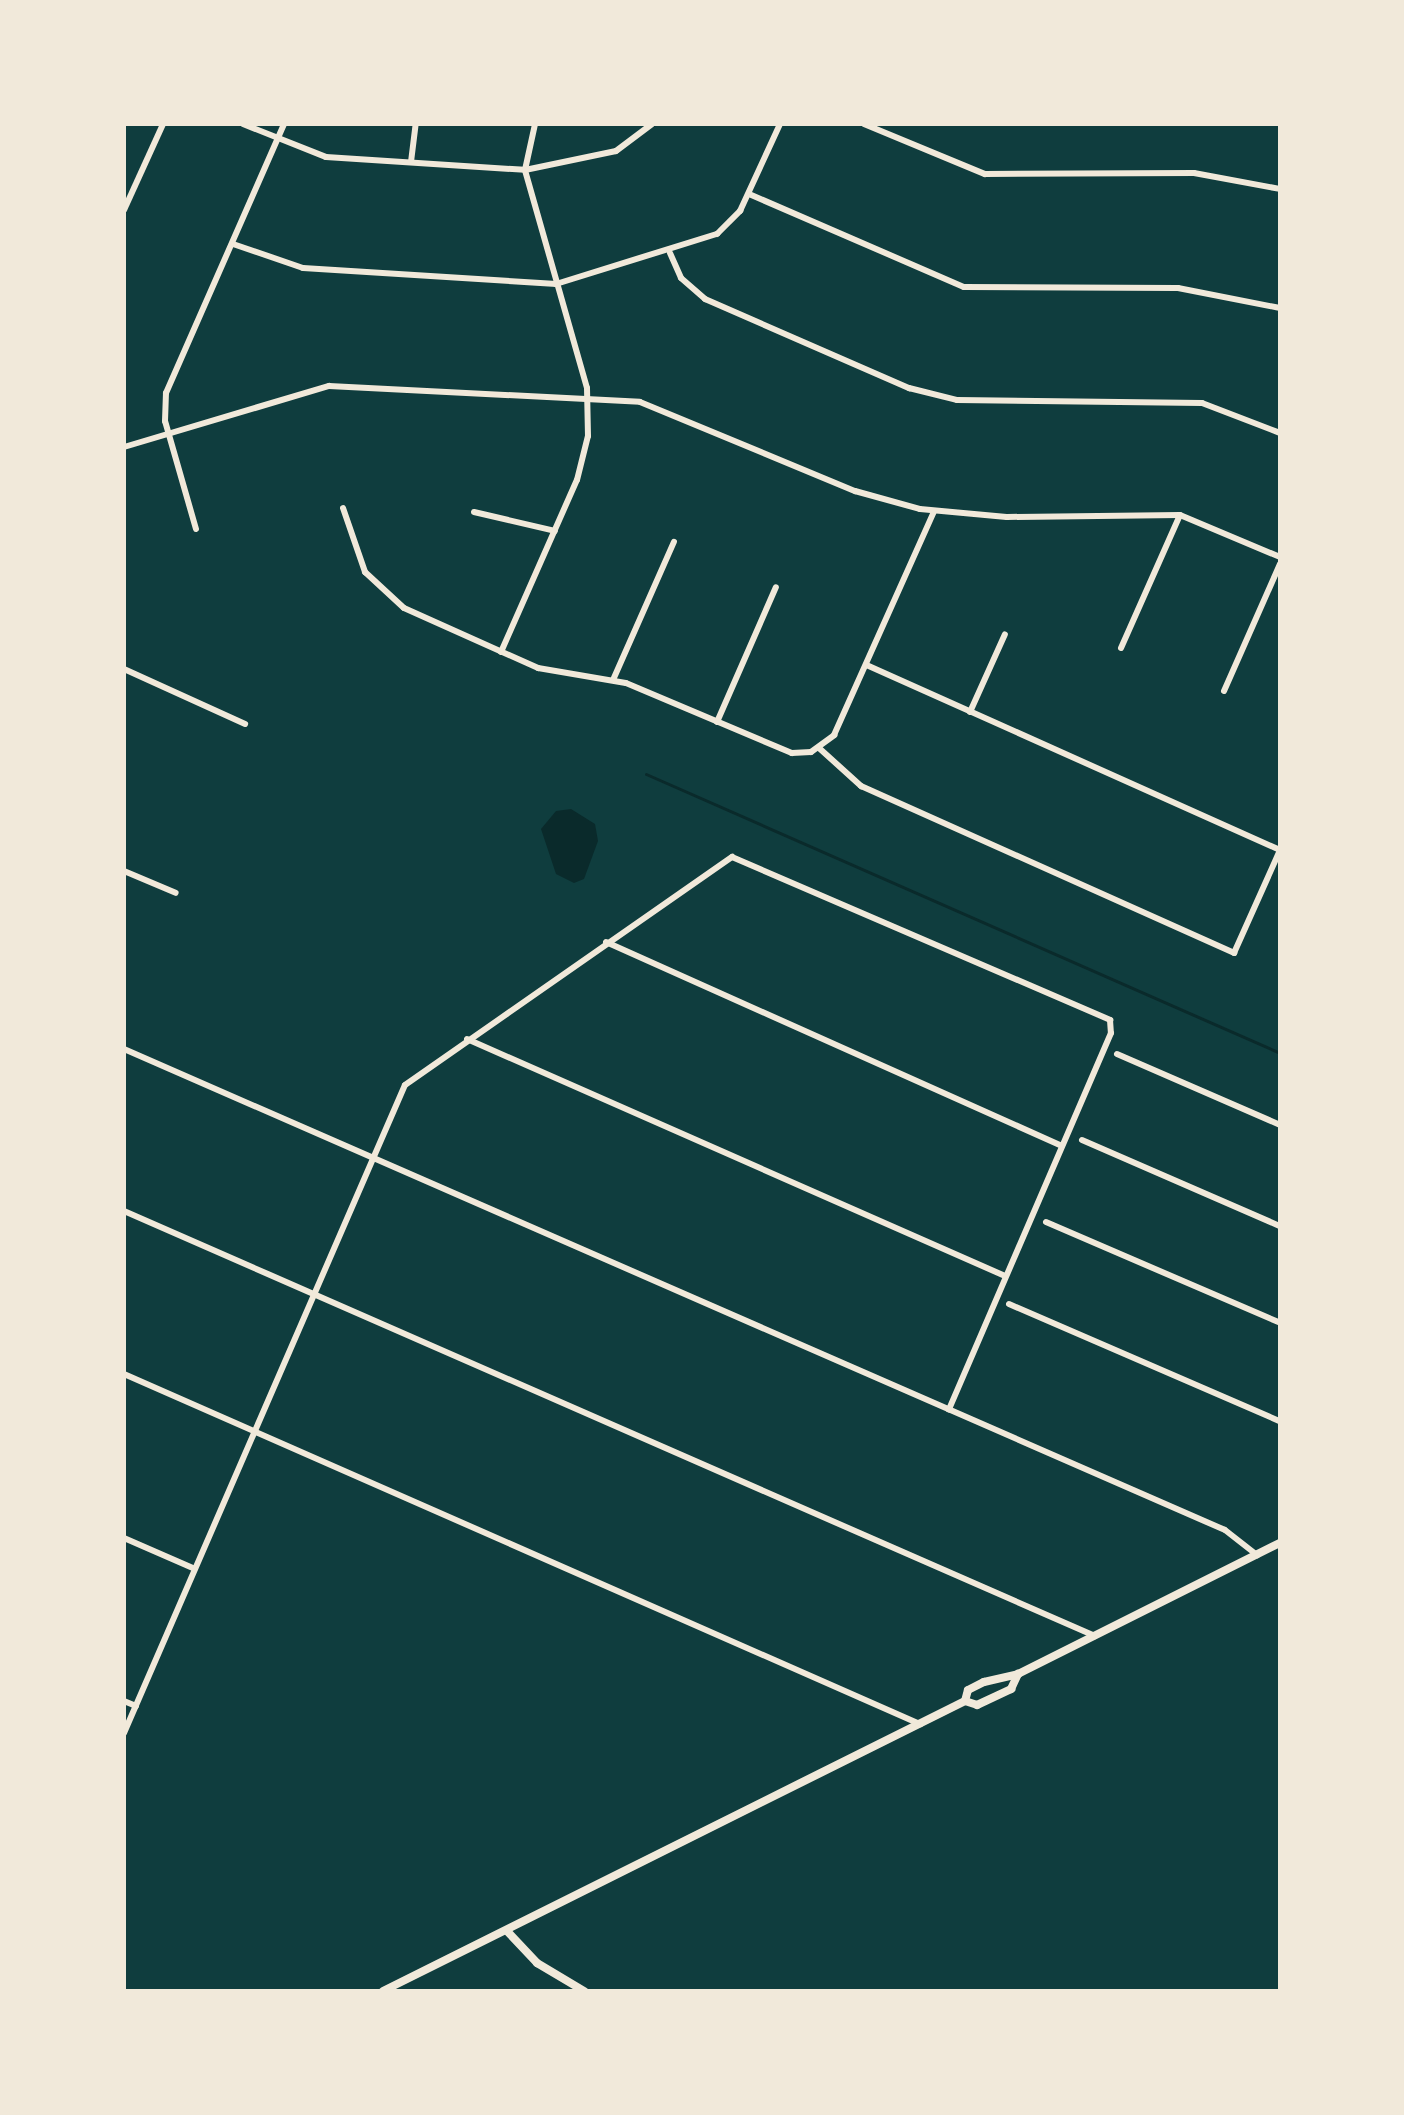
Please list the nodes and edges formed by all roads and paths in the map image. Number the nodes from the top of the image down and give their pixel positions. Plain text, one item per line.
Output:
1 (163, 124) edge
2 (243, 124) edge
3 (284, 124) edge
4 (416, 124) edge
5 (535, 124) edge
6 (652, 124) edge
7 (780, 124) edge
8 (864, 124) edge
9 (278, 139) junction
10 (411, 162) junction
11 (525, 170) junction
12 (1280, 189) edge
13 (749, 194) junction
14 (124, 210) edge
15 (233, 244) junction
16 (670, 253) junction
17 (556, 284) junction
18 (1280, 308) edge
19 (588, 399) junction
20 (1280, 433) edge
21 (169, 434) junction
22 (124, 447) edge
23 (343, 508) dead end
24 (934, 511) junction
25 (474, 512) dead end
26 (1180, 515) junction
27 (196, 529) dead end
28 (555, 531) junction
29 (674, 542) dead end
30 (1280, 557) edge
31 (1280, 564) edge
32 (776, 587) dead end
33 (1005, 634) dead end
34 (1121, 648) dead end
35 (501, 652) junction
36 (867, 665) junction
37 (124, 669) edge
38 (613, 680) junction
39 (1224, 691) dead end
40 (970, 712) junction
41 (717, 722) junction
42 (245, 724) dead end
43 (819, 748) junction
44 (1280, 850) edge
45 (124, 871) edge
46 (176, 893) dead end
47 (606, 942) junction
48 (467, 1039) junction
49 (124, 1049) edge
50 (1117, 1054) dead end
51 (1280, 1125) edge
52 (1082, 1140) dead end
53 (1061, 1146) junction
54 (373, 1157) junction
55 (124, 1211) edge
56 (1046, 1222) dead end
57 (1280, 1226) edge
58 (1005, 1276) junction
59 (314, 1294) junction
60 (1009, 1304) dead end
61 (1280, 1323) edge
62 (124, 1374) edge
63 (949, 1410) junction
64 (1280, 1421) edge
65 (254, 1431) junction
66 (124, 1538) edge
67 (1280, 1543) edge
68 (1257, 1555) junction
69 (195, 1569) junction
70 (1095, 1636) junction
71 (1018, 1674) junction
72 (124, 1701) edge
73 (965, 1701) junction
74 (136, 1706) junction
75 (920, 1724) junction
76 (124, 1733) edge
77 (507, 1931) junction
78 (383, 1991) edge
79 (584, 1991) edge

1 - 14 street
2 - 9 street
3 - 9 street
4 - 10 street
5 - 11 street
6 - 11 street
7 - 13 street
8 - 12 street
9 - 10 street
9 - 15 street
10 - 11 street
11 - 17 street
13 - 16 street
13 - 18 street
15 - 17 street
15 - 21 street
16 - 17 street
16 - 20 street
17 - 19 street
19 - 21 street
19 - 24 street
19 - 28 street
21 - 22 street
21 - 27 street
23 - 35 street
24 - 26 street
24 - 36 street
25 - 28 street
26 - 30 street
26 - 34 street
28 - 35 street
29 - 38 street
31 - 39 street
32 - 41 street
33 - 40 street
35 - 38 street
36 - 40 street
36 - 43 street
37 - 42 street
38 - 41 street
40 - 44 street
41 - 43 street
43 - 44 street
45 - 46 street
47 - 48 street
47 - 53 street
47 - 53 street
48 - 54 street
48 - 58 street
49 - 54 street
50 - 51 street
52 - 57 street
53 - 58 street
54 - 59 street
54 - 63 street
55 - 59 street
56 - 61 street
58 - 63 street
59 - 65 street
59 - 70 street
60 - 64 street
62 - 65 street
63 - 68 street
65 - 69 street
65 - 75 street
66 - 69 street
67 - 68 main road
68 - 70 main road
69 - 74 street
70 - 71 main road
71 - 73 main road
71 - 73 main road
72 - 74 street
73 - 75 main road
74 - 76 street
75 - 77 main road
77 - 78 main road
77 - 79 main road

